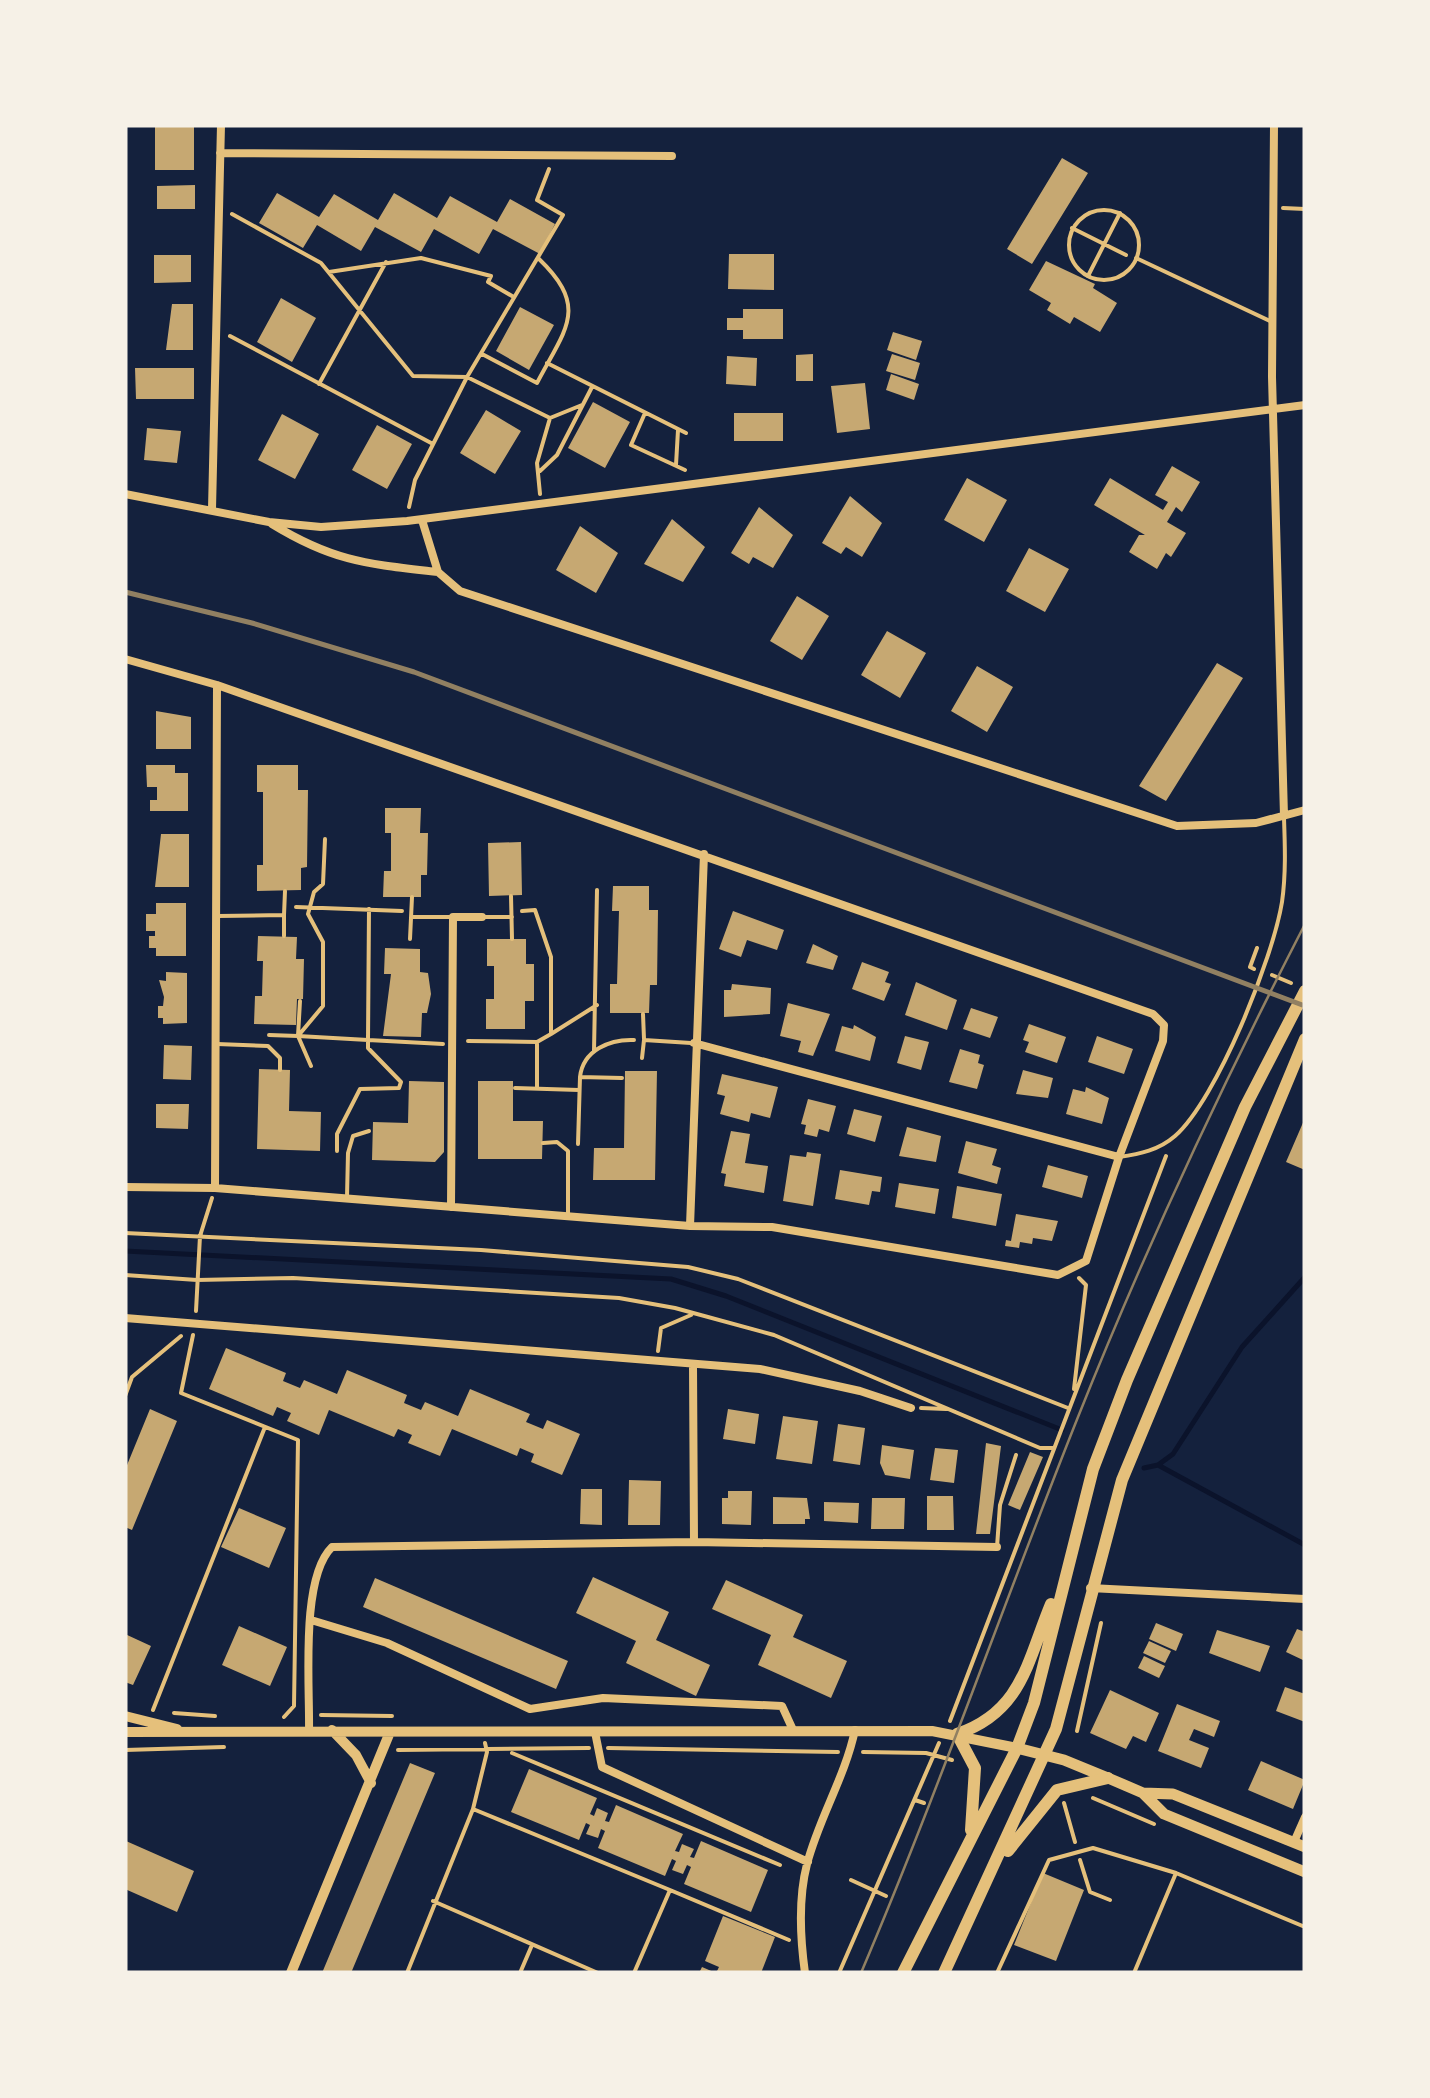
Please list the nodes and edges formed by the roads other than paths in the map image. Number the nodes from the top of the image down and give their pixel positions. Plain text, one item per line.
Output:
1 (221, 125) edge
2 (1274, 125) edge
3 (220, 153) junction
4 (672, 156) dead end
5 (1136, 259) junction
6 (1272, 322) junction
7 (1305, 405) edge
8 (1272, 409) junction
9 (125, 494) edge
10 (212, 509) junction
11 (422, 520) junction
12 (268, 522) junction
13 (438, 572) junction
14 (125, 659) edge
15 (217, 685) junction
16 (1305, 810) edge
17 (1284, 816) junction
18 (704, 854) junction
19 (285, 891) dead end
20 (511, 896) dead end
21 (412, 898) dead end
22 (411, 914) junction
23 (512, 914) junction
24 (284, 915) junction
25 (218, 916) junction
26 (482, 916) joint
27 (452, 917) junction
28 (284, 936) dead end
29 (512, 938) dead end
30 (410, 939) dead end
31 (1305, 990) edge
32 (643, 1014) dead end
33 (1305, 1039) edge
34 (644, 1040) junction
35 (694, 1043) junction
36 (218, 1044) junction
37 (642, 1058) dead end
38 (280, 1070) dead end
39 (369, 1131) dead end
40 (542, 1143) dead end
41 (1119, 1157) junction
42 (125, 1188) edge
43 (215, 1188) junction
44 (347, 1201) junction
45 (450, 1207) junction
46 (568, 1217) junction
47 (690, 1226) junction
48 (125, 1318) edge
49 (693, 1364) junction
50 (911, 1408) road end
51 (1016, 1455) dead end
52 (694, 1542) junction
53 (997, 1547) joint
54 (1067, 1565) junction
55 (1090, 1588) junction
56 (1305, 1599) edge
57 (310, 1620) junction
58 (125, 1716) edge
59 (332, 1730) junction
60 (793, 1730) junction
61 (855, 1730) junction
62 (309, 1731) junction
63 (125, 1732) edge
64 (390, 1732) junction
65 (595, 1732) junction
66 (187, 1733) junction
67 (951, 1734) junction
68 (1017, 1748) junction
69 (1045, 1755) junction
70 (1108, 1778) junction
71 (371, 1783) junction
72 (1143, 1793) junction
73 (1305, 1817) edge
74 (1300, 1844) edge
75 (966, 1850) junction
76 (808, 1862) junction
77 (1305, 1872) edge
78 (1176, 1873) junction
79 (988, 1877) junction
80 (1305, 1927) edge
81 (292, 1973) edge
82 (805, 1973) edge
83 (904, 1973) edge
84 (944, 1973) edge
85 (998, 1973) edge
86 (1134, 1973) edge

1 - 3 street
2 - 6 street
3 - 4 street
3 - 10 street
5 - 5 lane
5 - 6 lane
6 - 8 street
7 - 8 street
8 - 11 street
8 - 17 street
9 - 10 street
10 - 12 street
11 - 12 street
11 - 13 street
12 - 13 street
13 - 17 street
14 - 15 street
15 - 18 street
15 - 25 street
16 - 17 street
17 - 41 lane
18 - 35 street
18 - 41 street
19 - 24 lane
20 - 23 lane
21 - 22 lane
22 - 27 lane
22 - 30 lane
23 - 26 lane
23 - 29 lane
24 - 25 lane
24 - 28 lane
25 - 36 street
26 - 27 street
27 - 45 street
31 - 54 main road
32 - 34 lane
33 - 55 main road
34 - 35 lane
34 - 37 lane
35 - 41 street
35 - 47 street
36 - 38 lane
36 - 43 street
39 - 44 lane
40 - 46 lane
41 - 47 street
42 - 43 street
43 - 44 street
44 - 45 street
45 - 46 street
46 - 47 street
48 - 49 street
49 - 50 street
49 - 52 street
51 - 53 lane
52 - 53 street
52 - 57 street
54 - 67 main road
54 - 68 main road
55 - 56 street
55 - 69 main road
57 - 60 street
57 - 62 street
58 - 66 street
59 - 62 street
59 - 64 street
59 - 71 street
60 - 61 street
60 - 65 street
61 - 67 street
61 - 76 street
62 - 66 street
63 - 66 street
64 - 65 street
64 - 71 street
65 - 76 street
67 - 68 street
67 - 75 main road
68 - 69 main road
68 - 75 main road
69 - 70 main road
69 - 79 main road
70 - 72 main road
70 - 79 main road
71 - 81 street
72 - 74 main road
72 - 77 main road
73 - 74 street
75 - 83 main road
76 - 82 street
78 - 80 lane
78 - 85 lane
78 - 86 lane
79 - 84 main road

